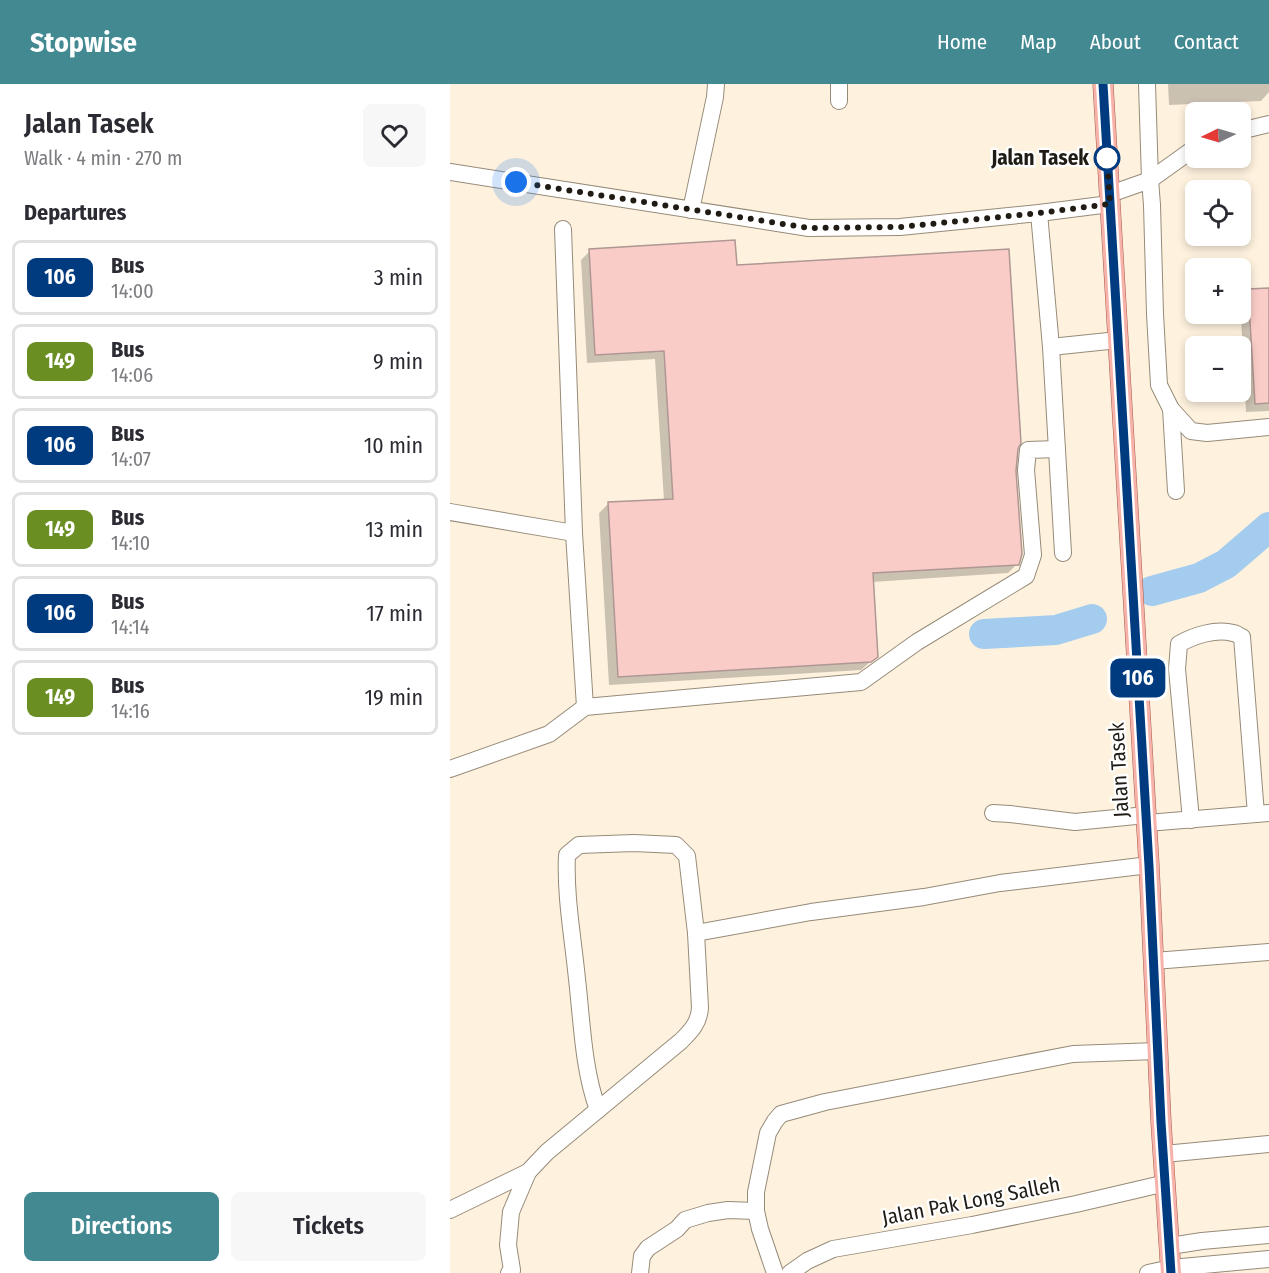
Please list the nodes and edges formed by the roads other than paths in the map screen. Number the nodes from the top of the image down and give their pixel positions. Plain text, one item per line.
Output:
1 (716, 84) edge
2 (839, 84) edge
3 (1103, 84) edge
4 (1147, 84) edge
5 (839, 101) dead end
6 (1269, 124) edge
7 (1251, 128) edge
8 (1185, 155) edge
9 (450, 172) edge
10 (1150, 180) junction
11 (1110, 199) junction
12 (691, 210) junction
13 (1039, 213) junction
14 (563, 229) dead end
15 (1118, 340) junction
16 (1051, 347) junction
17 (1171, 409) junction
18 (1269, 427) edge
19 (1057, 449) junction
20 (1176, 491) dead end
21 (450, 512) edge
22 (574, 533) junction
23 (1063, 553) dead end
24 (585, 707) junction
25 (450, 769) edge
26 (993, 813) dead end
27 (1262, 814) edge
28 (1146, 819) junction
29 (1191, 820) junction
30 (1149, 866) junction
31 (696, 933) junction
32 (1269, 952) edge
33 (1154, 961) junction
34 (1157, 1051) junction
35 (598, 1110) junction
36 (1269, 1144) edge
37 (1164, 1154) junction
38 (528, 1172) junction
39 (1166, 1183) junction
40 (450, 1210) edge
41 (756, 1211) junction
42 (1269, 1235) edge
43 (1170, 1246) junction
44 (1269, 1259) edge
45 (1229, 1268) edge
46 (1171, 1271) edge
47 (509, 1273) edge
48 (640, 1273) edge
49 (775, 1273) edge
50 (790, 1273) edge
51 (1148, 1273) edge

1 - 12 street
2 - 5 street
3 - 11 main road, Jalan Tasek
4 - 10 street
6 - 7 street
8 - 10 street
9 - 12 street
10 - 11 street
10 - 17 street
11 - 13 street
11 - 15 main road, Jalan Tasek
12 - 13 street
13 - 16 street
14 - 22 street
15 - 16 street
15 - 28 main road, Jalan Tasek
16 - 19 street
17 - 18 street
17 - 20 street
19 - 23 street
19 - 24 street
21 - 22 street
22 - 24 street
24 - 25 street
26 - 28 street
27 - 29 street
27 - 29 street
28 - 29 street
28 - 30 main road, Jalan Tasek
30 - 31 street
30 - 33 main road, Jalan Tasek
31 - 35 street
31 - 35 street
32 - 33 street
33 - 34 main road, Jalan Tasek
34 - 37 main road, Jalan Tasek
34 - 41 street
35 - 38 street
36 - 37 street
37 - 39 main road, Jalan Tasek
38 - 40 street
38 - 47 street
39 - 43 main road, Jalan Tasek
39 - 50 street, Jalan Pak Long Salleh
41 - 48 street
41 - 49 street
42 - 43 street
43 - 46 main road, Jalan Tasek
44 - 45 street
45 - 46 street
46 - 51 street

